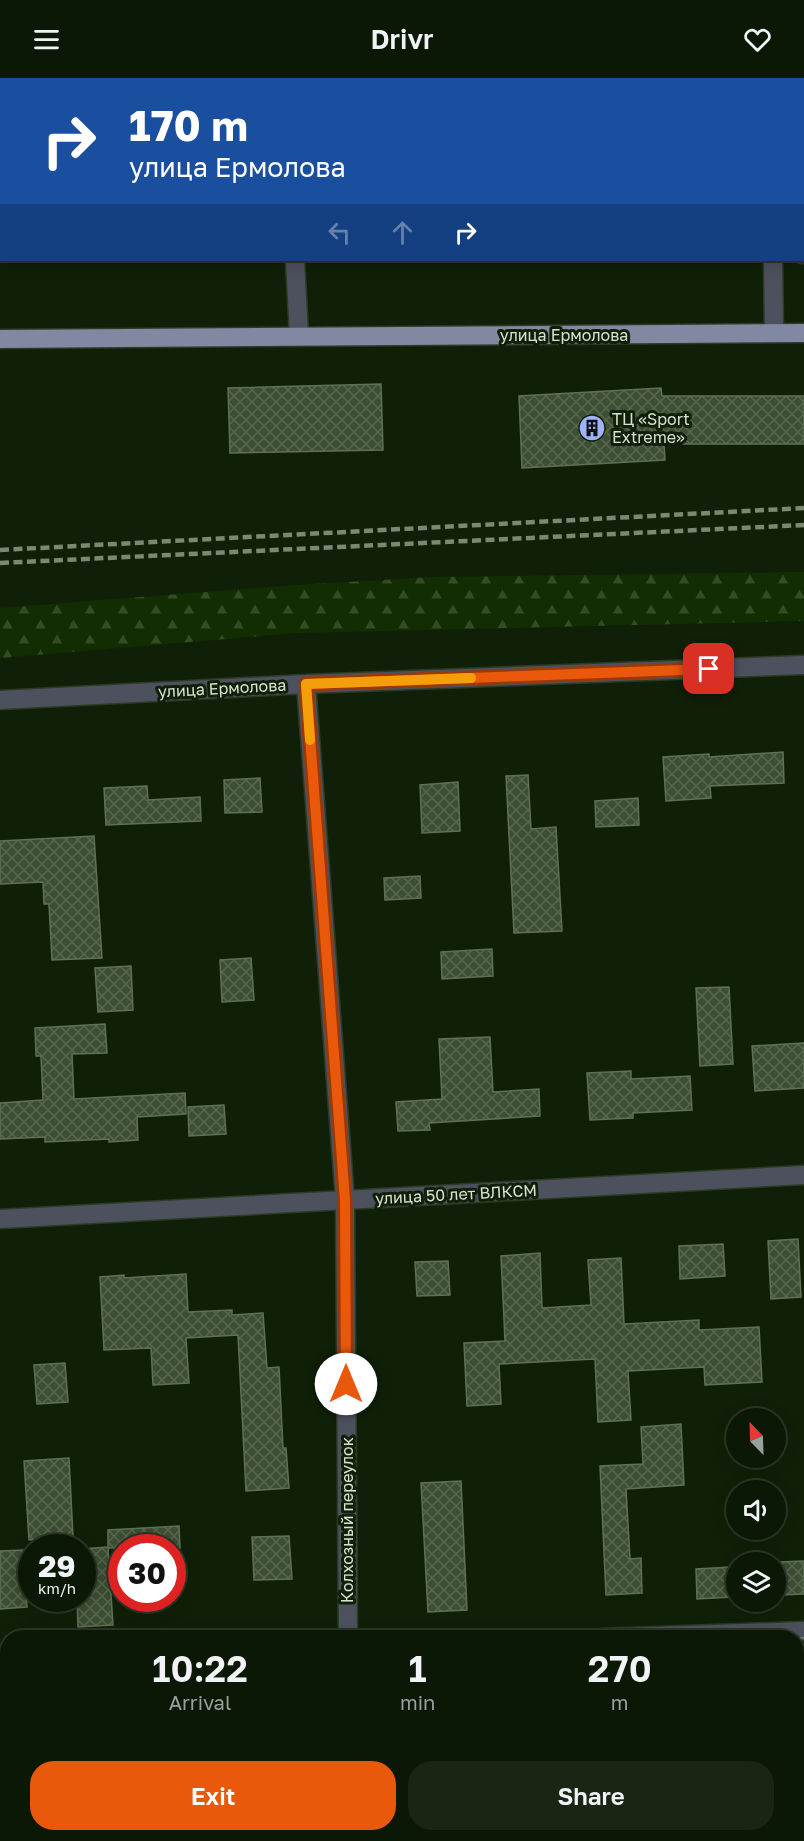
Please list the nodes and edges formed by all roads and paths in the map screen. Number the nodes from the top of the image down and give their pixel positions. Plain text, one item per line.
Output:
1 (296, 261) edge
2 (773, 261) edge
3 (774, 333) junction
4 (804, 333) edge
5 (299, 336) junction
6 (0, 339) edge
7 (804, 665) edge
8 (306, 684) junction
9 (0, 700) edge
10 (804, 1175) edge
11 (345, 1200) junction
12 (0, 1219) edge
13 (348, 1630) edge

1 - 5 street
2 - 3 street
3 - 4 main road, улица Ермолова
3 - 5 main road, улица Ермолова
5 - 6 main road, улица Ермолова
7 - 8 street, улица Ермолова
8 - 9 street, улица Ермолова
8 - 11 street, Колхозный переулок
10 - 11 street, улица 50 лет ВЛКСМ
11 - 12 street, улица 50 лет ВЛКСМ
11 - 13 street, Колхозный переулок

